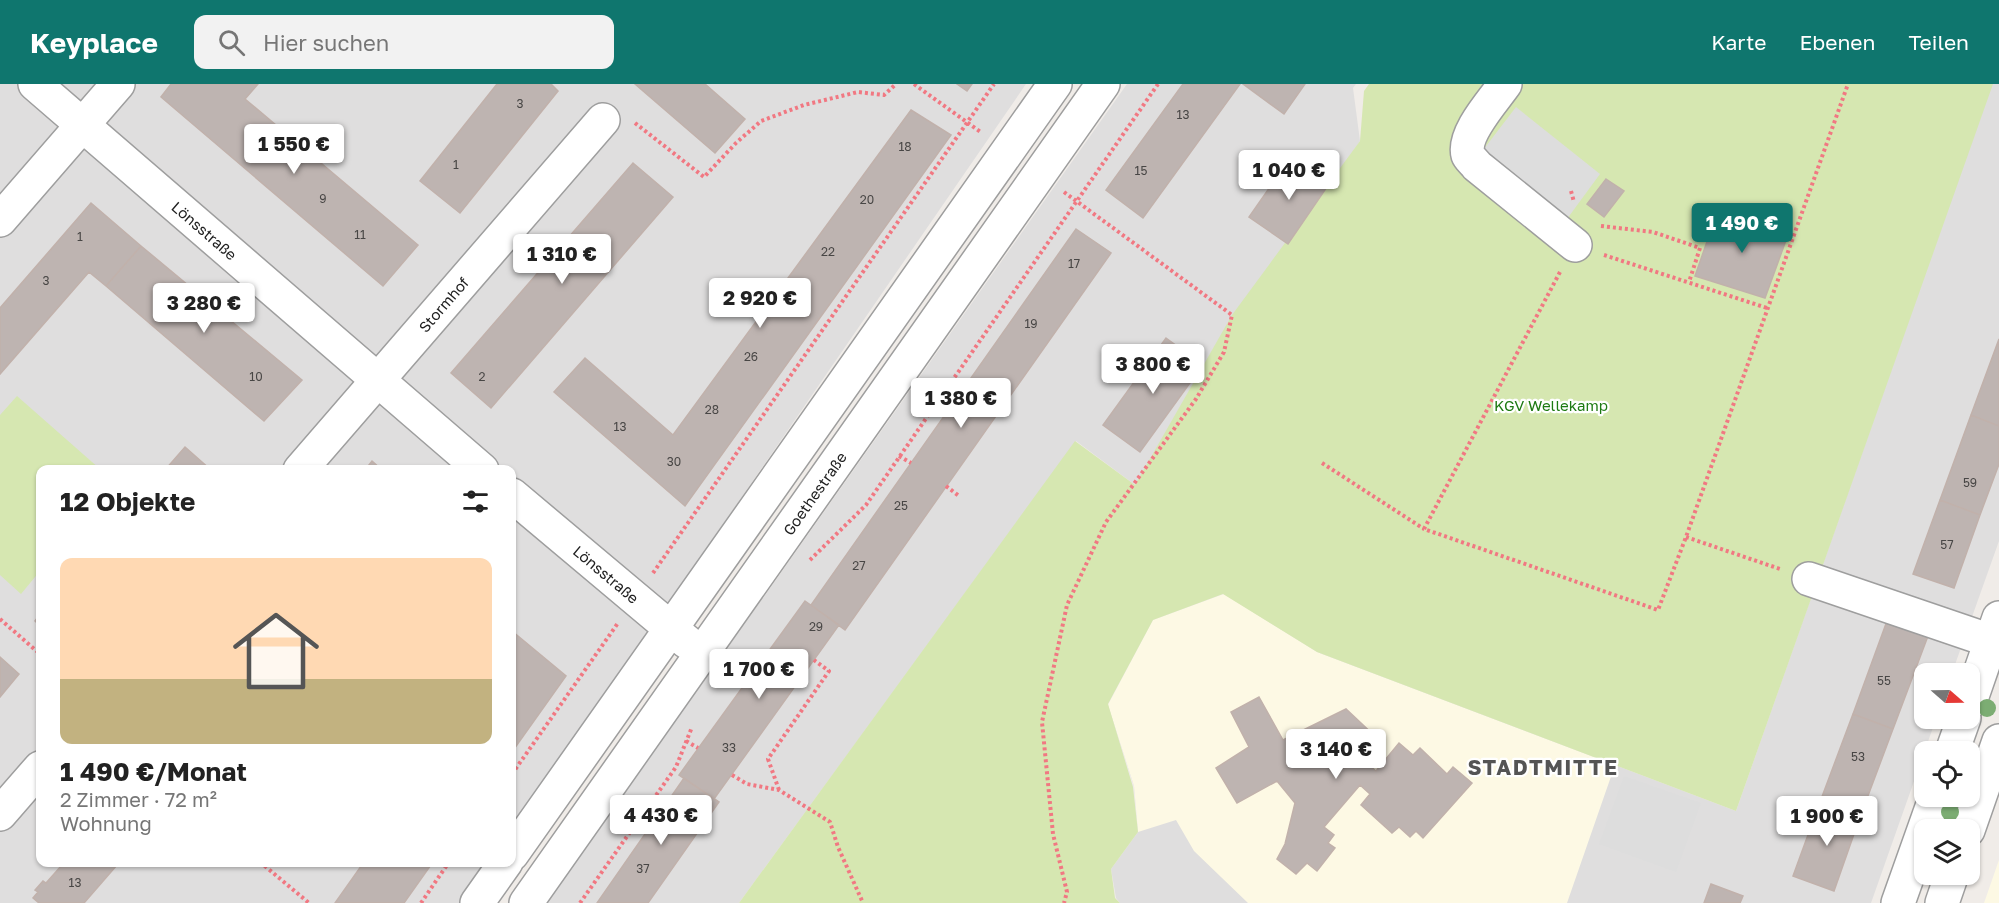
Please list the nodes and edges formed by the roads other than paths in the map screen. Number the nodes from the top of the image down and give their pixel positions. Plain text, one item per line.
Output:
1 (35, 84) edge
2 (118, 84) edge
3 (1055, 84) edge
4 (1103, 84) edge
5 (1505, 84) edge
6 (617, 120) road end
7 (82, 124) junction
8 (0, 220) edge
9 (1580, 247) road end
10 (378, 380) junction
11 (304, 465) edge
12 (476, 465) edge
13 (516, 498) edge
14 (1809, 579) road end
15 (670, 630) junction
16 (1995, 630) edge
17 (702, 653) junction
18 (1980, 673) edge
19 (1999, 741) edge
20 (36, 773) edge
21 (1932, 807) edge
22 (0, 814) edge
23 (1972, 819) edge
24 (516, 848) edge
25 (502, 867) edge
26 (1948, 885) edge
27 (477, 903) edge
28 (526, 903) edge
29 (1898, 903) edge
30 (1942, 903) edge

1 - 7 street, Lönsstraße
2 - 7 street
3 - 15 street
4 - 17 street, Goethestraße
5 - 9 street
6 - 10 street, Stormhof
7 - 8 street
7 - 10 street, Lönsstraße
10 - 11 street, Stormhof
10 - 12 street, Lönsstraße
13 - 15 street, Lönsstraße
14 - 16 street
15 - 17 street, Lönsstraße
15 - 24 street
16 - 18 street
17 - 28 street, Goethestraße
19 - 23 street
20 - 22 street
21 - 29 street
25 - 27 street
26 - 30 street

